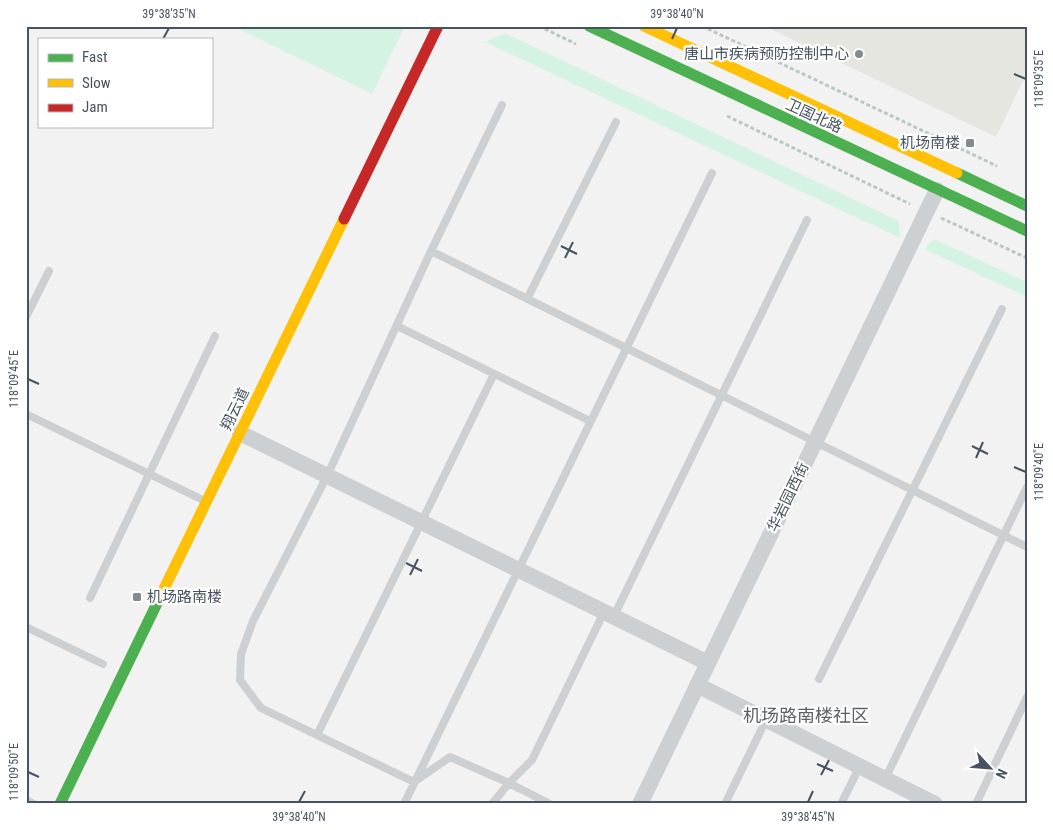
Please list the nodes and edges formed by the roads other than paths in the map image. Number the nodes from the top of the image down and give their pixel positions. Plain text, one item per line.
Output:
1 (438, 26) edge
2 (589, 26) edge
3 (644, 26) edge
4 (502, 105) dead end
5 (616, 122) dead end
6 (712, 173) dead end
7 (938, 190) junction
8 (1027, 206) edge
9 (807, 220) dead end
10 (1027, 231) edge
11 (431, 251) junction
12 (48, 271) dead end
13 (527, 299) junction
14 (1002, 309) dead end
15 (26, 317) edge
16 (397, 326) junction
17 (215, 336) dead end
18 (626, 348) junction
19 (494, 374) junction
20 (720, 395) junction
21 (26, 414) edge
22 (590, 421) junction
23 (240, 432) junction
24 (815, 442) junction
25 (149, 474) junction
26 (328, 476) junction
27 (1027, 487) edge
28 (912, 490) junction
29 (207, 502) junction
30 (421, 522) junction
31 (1027, 547) edge
32 (518, 569) junction
33 (90, 598) dead end
34 (609, 614) junction
35 (26, 627) edge
36 (708, 663) junction
37 (103, 664) dead end
38 (818, 679) dead end
39 (697, 685) junction
40 (1027, 697) edge
41 (766, 720) junction
42 (317, 735) junction
43 (860, 766) junction
44 (885, 778) junction
45 (414, 782) junction
46 (509, 784) junction
47 (26, 800) edge
48 (34, 804) edge
49 (60, 804) edge
50 (404, 804) edge
51 (492, 804) edge
52 (550, 804) edge
53 (640, 804) edge
54 (725, 804) edge
55 (841, 804) edge
56 (935, 804) edge
57 (976, 804) edge

1 - 23 main road, 翔云道
2 - 7 main road, 卫国北路
3 - 8 main road, 卫国北路
4 - 11 lane
5 - 13 lane
6 - 18 lane
7 - 10 main road, 卫国北路
7 - 24 street, 华岩园西街
9 - 20 lane
11 - 13 lane
11 - 16 lane
12 - 15 lane
13 - 18 lane
14 - 28 lane
16 - 19 lane
16 - 26 lane
17 - 25 lane
18 - 20 lane
18 - 22 lane
19 - 22 lane
19 - 30 lane
20 - 24 lane
20 - 34 lane
21 - 25 lane
22 - 32 lane
23 - 26 street
23 - 29 main road, 翔云道
24 - 28 lane
24 - 36 street, 华岩园西街
25 - 29 lane
25 - 33 lane
26 - 30 street
26 - 42 lane
27 - 44 lane
28 - 31 lane
28 - 38 lane
29 - 49 main road, 翔云道
30 - 32 street
30 - 42 lane
32 - 34 street
32 - 45 lane
34 - 36 street
34 - 46 lane
35 - 37 lane
36 - 39 street, 华岩园西街
39 - 41 street
39 - 53 street, 华岩园西街
40 - 57 lane
41 - 43 street
41 - 54 lane
42 - 45 lane
43 - 44 street
43 - 55 lane
44 - 56 street
45 - 46 lane
45 - 50 lane
46 - 51 lane
46 - 52 lane
47 - 48 lane

